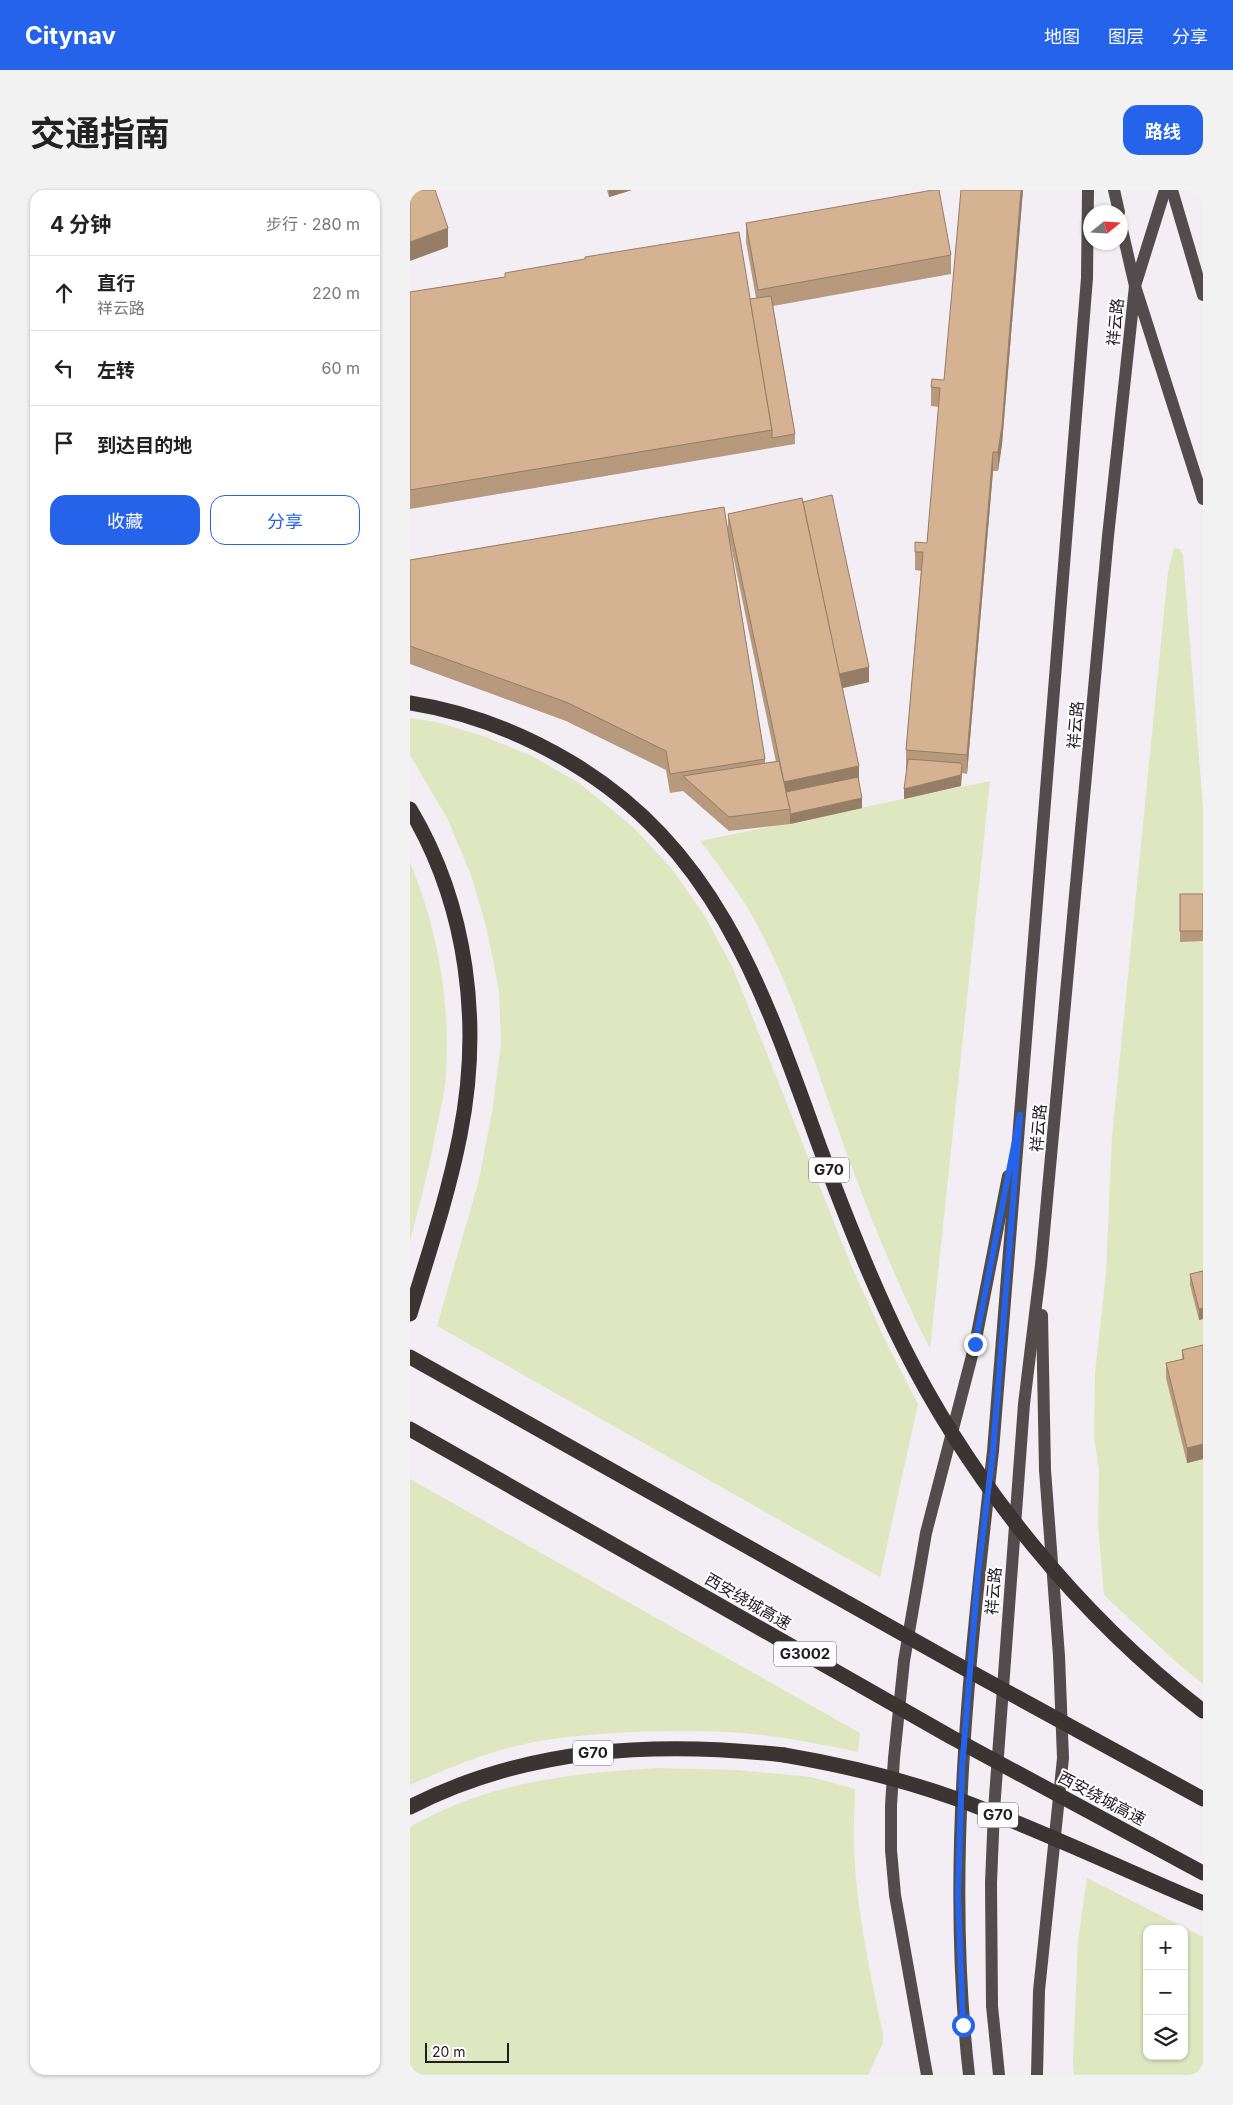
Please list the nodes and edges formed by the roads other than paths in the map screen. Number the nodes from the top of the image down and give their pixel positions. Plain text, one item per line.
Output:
1 (1088, 190) edge
2 (1114, 190) edge
3 (1165, 190) edge
4 (1172, 190) edge
5 (1117, 205) edge
6 (1127, 250) edge
7 (1135, 286) junction
8 (1203, 295) edge
9 (1203, 499) edge
10 (410, 703) edge
11 (410, 809) edge
12 (1020, 1115) junction
13 (1042, 1265) junction
14 (410, 1314) edge
15 (410, 1357) edge
16 (410, 1429) edge
17 (1203, 1711) edge
18 (1203, 1799) edge
19 (410, 1807) edge
20 (1203, 1873) edge
21 (1203, 1904) edge
22 (927, 2075) edge
23 (969, 2075) edge
24 (999, 2075) edge
25 (1036, 2075) edge

1 - 12 main road, 祥云路
2 - 5 main road
3 - 7 main road, 祥云路
4 - 8 main road
6 - 7 main road
7 - 9 main road
7 - 13 main road, 祥云路
10 - 17 highway, G70, bridge
11 - 14 highway
12 - 22 main road
12 - 23 main road, 祥云路
13 - 24 main road, 祥云路
13 - 25 main road
15 - 18 highway, bridge
16 - 20 highway, 西安绕城高速 / G3002, bridge
19 - 21 highway, G70, bridge

